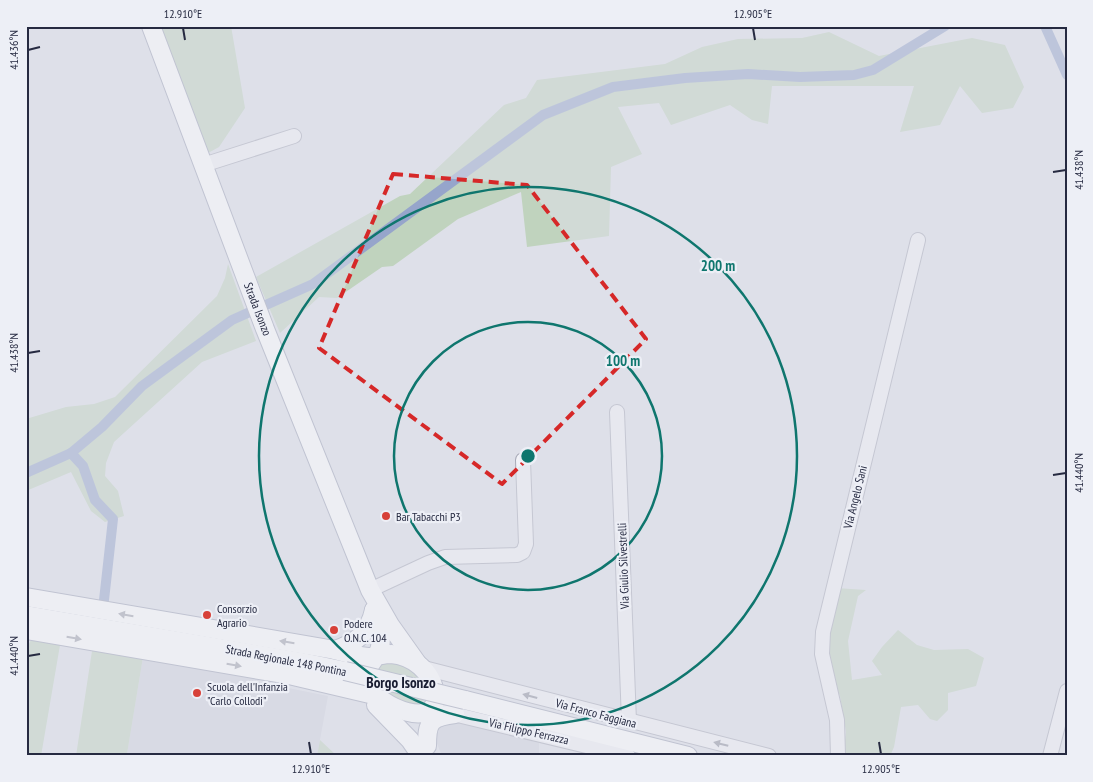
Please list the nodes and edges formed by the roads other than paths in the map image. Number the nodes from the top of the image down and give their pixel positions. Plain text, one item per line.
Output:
1 (151, 26) edge
2 (294, 136) dead end
3 (203, 165) junction
4 (918, 240) dead end
5 (617, 412) dead end
6 (524, 460) dead end
7 (370, 590) junction
8 (26, 597) edge
9 (374, 610) junction
10 (27, 628) edge
11 (401, 642) junction
12 (335, 650) junction
13 (376, 657) junction
14 (420, 666) junction
15 (459, 677) junction
16 (355, 690) junction
17 (1067, 691) edge
18 (374, 694) junction
19 (399, 710) junction
20 (427, 711) junction
21 (455, 714) junction
22 (629, 721) junction
23 (424, 752) edge
24 (628, 756) edge
25 (688, 756) edge
26 (768, 756) edge
27 (838, 756) edge
28 (1050, 756) edge

1 - 3 main road, Strada Isonzo
2 - 3 street
3 - 7 main road, Strada Isonzo
4 - 27 street, Via Angelo Sani
5 - 22 street, Via Giulio Silvestrelli
6 - 7 street
7 - 9 main road
7 - 11 main road
12 -> 8 main road
9 - 12 main road
9 - 13 main road
10 -> 16 main road
10 - 25 main road, Strada Regionale 148 Pontina, bridge
11 - 14 main road
11 - 15 street
12 - 13 main road
13 - 14 main road
13 - 18 main road
14 - 15 street, Via Franco Faggiana
14 - 20 main road
22 -> 15 street, Via Franco Faggiana
16 - 18 main road
16 - 23 main road
17 - 28 street
18 - 19 main road
19 - 20 main road
19 - 23 main road
20 - 21 street, Via Filippo Ferrazza
20 - 23 main road
21 - 23 main road
21 - 24 street, Via Filippo Ferrazza
26 -> 22 street, Via Franco Faggiana

